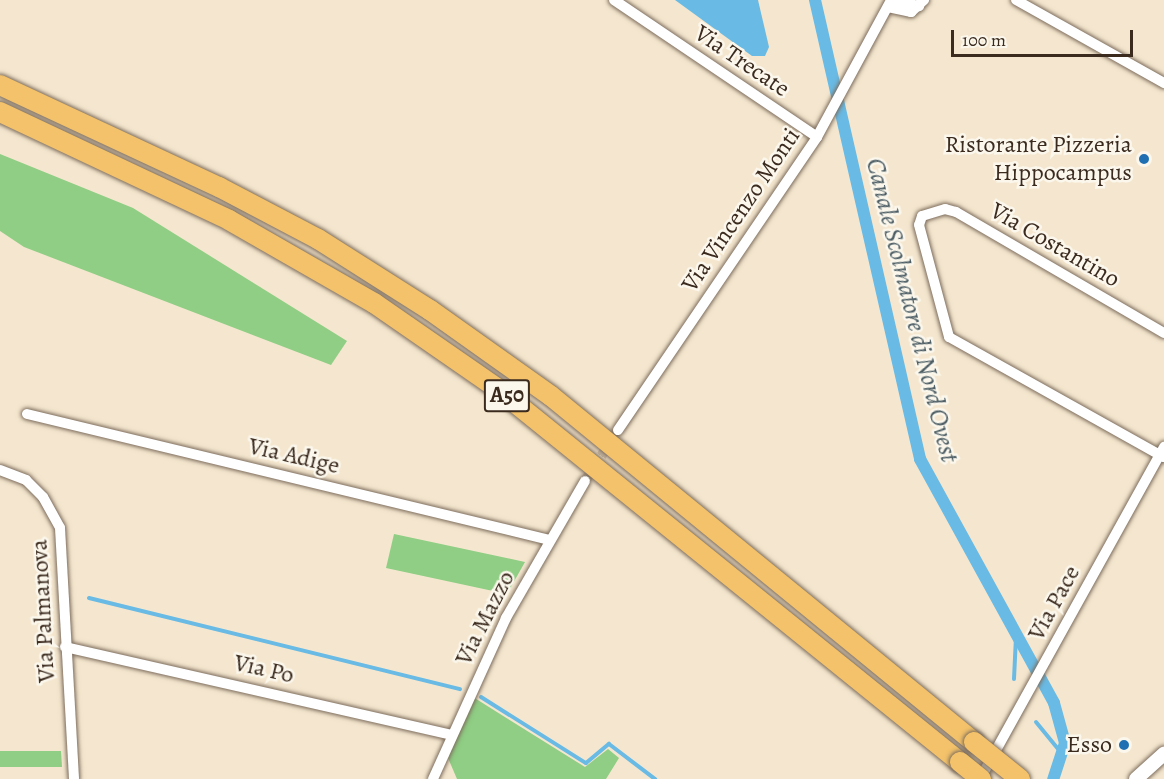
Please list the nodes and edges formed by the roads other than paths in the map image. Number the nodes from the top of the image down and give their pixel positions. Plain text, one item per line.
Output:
1 (614, 0) edge
2 (1016, 0) edge
3 (891, 2) edge
4 (921, 3) edge
5 (1164, 83) edge
6 (0, 85) edge
7 (0, 112) edge
8 (817, 137) junction
9 (1164, 333) edge
10 (27, 414) dead end
11 (618, 430) tunnel mouth
12 (1163, 453) edge
13 (0, 470) edge
14 (585, 481) tunnel mouth
15 (550, 540) junction
16 (65, 647) junction
17 (452, 735) junction
18 (1164, 754) edge
19 (74, 779) edge
20 (433, 779) edge
21 (980, 779) edge
22 (1020, 779) edge
23 (1136, 779) edge

1 - 8 street, Via Trecate
2 - 5 street
3 - 4 street, Via Vincenzo Monti
3 - 8 street, Via Vincenzo Monti
6 - 22 highway, A50, bridge
7 - 21 highway, A50, bridge
8 - 11 street, Via Vincenzo Monti
9 - 12 street, Via Costantino
10 - 15 street, Via Adige
12 - 21 street, Via Pace
13 - 16 street, Via Palmanova
14 - 15 street, Via Mazzo
15 - 17 street, Via Mazzo
16 - 17 street, Via Po
16 - 19 street, Via Palmanova
17 - 20 street, Via Mazzo
18 - 23 street

